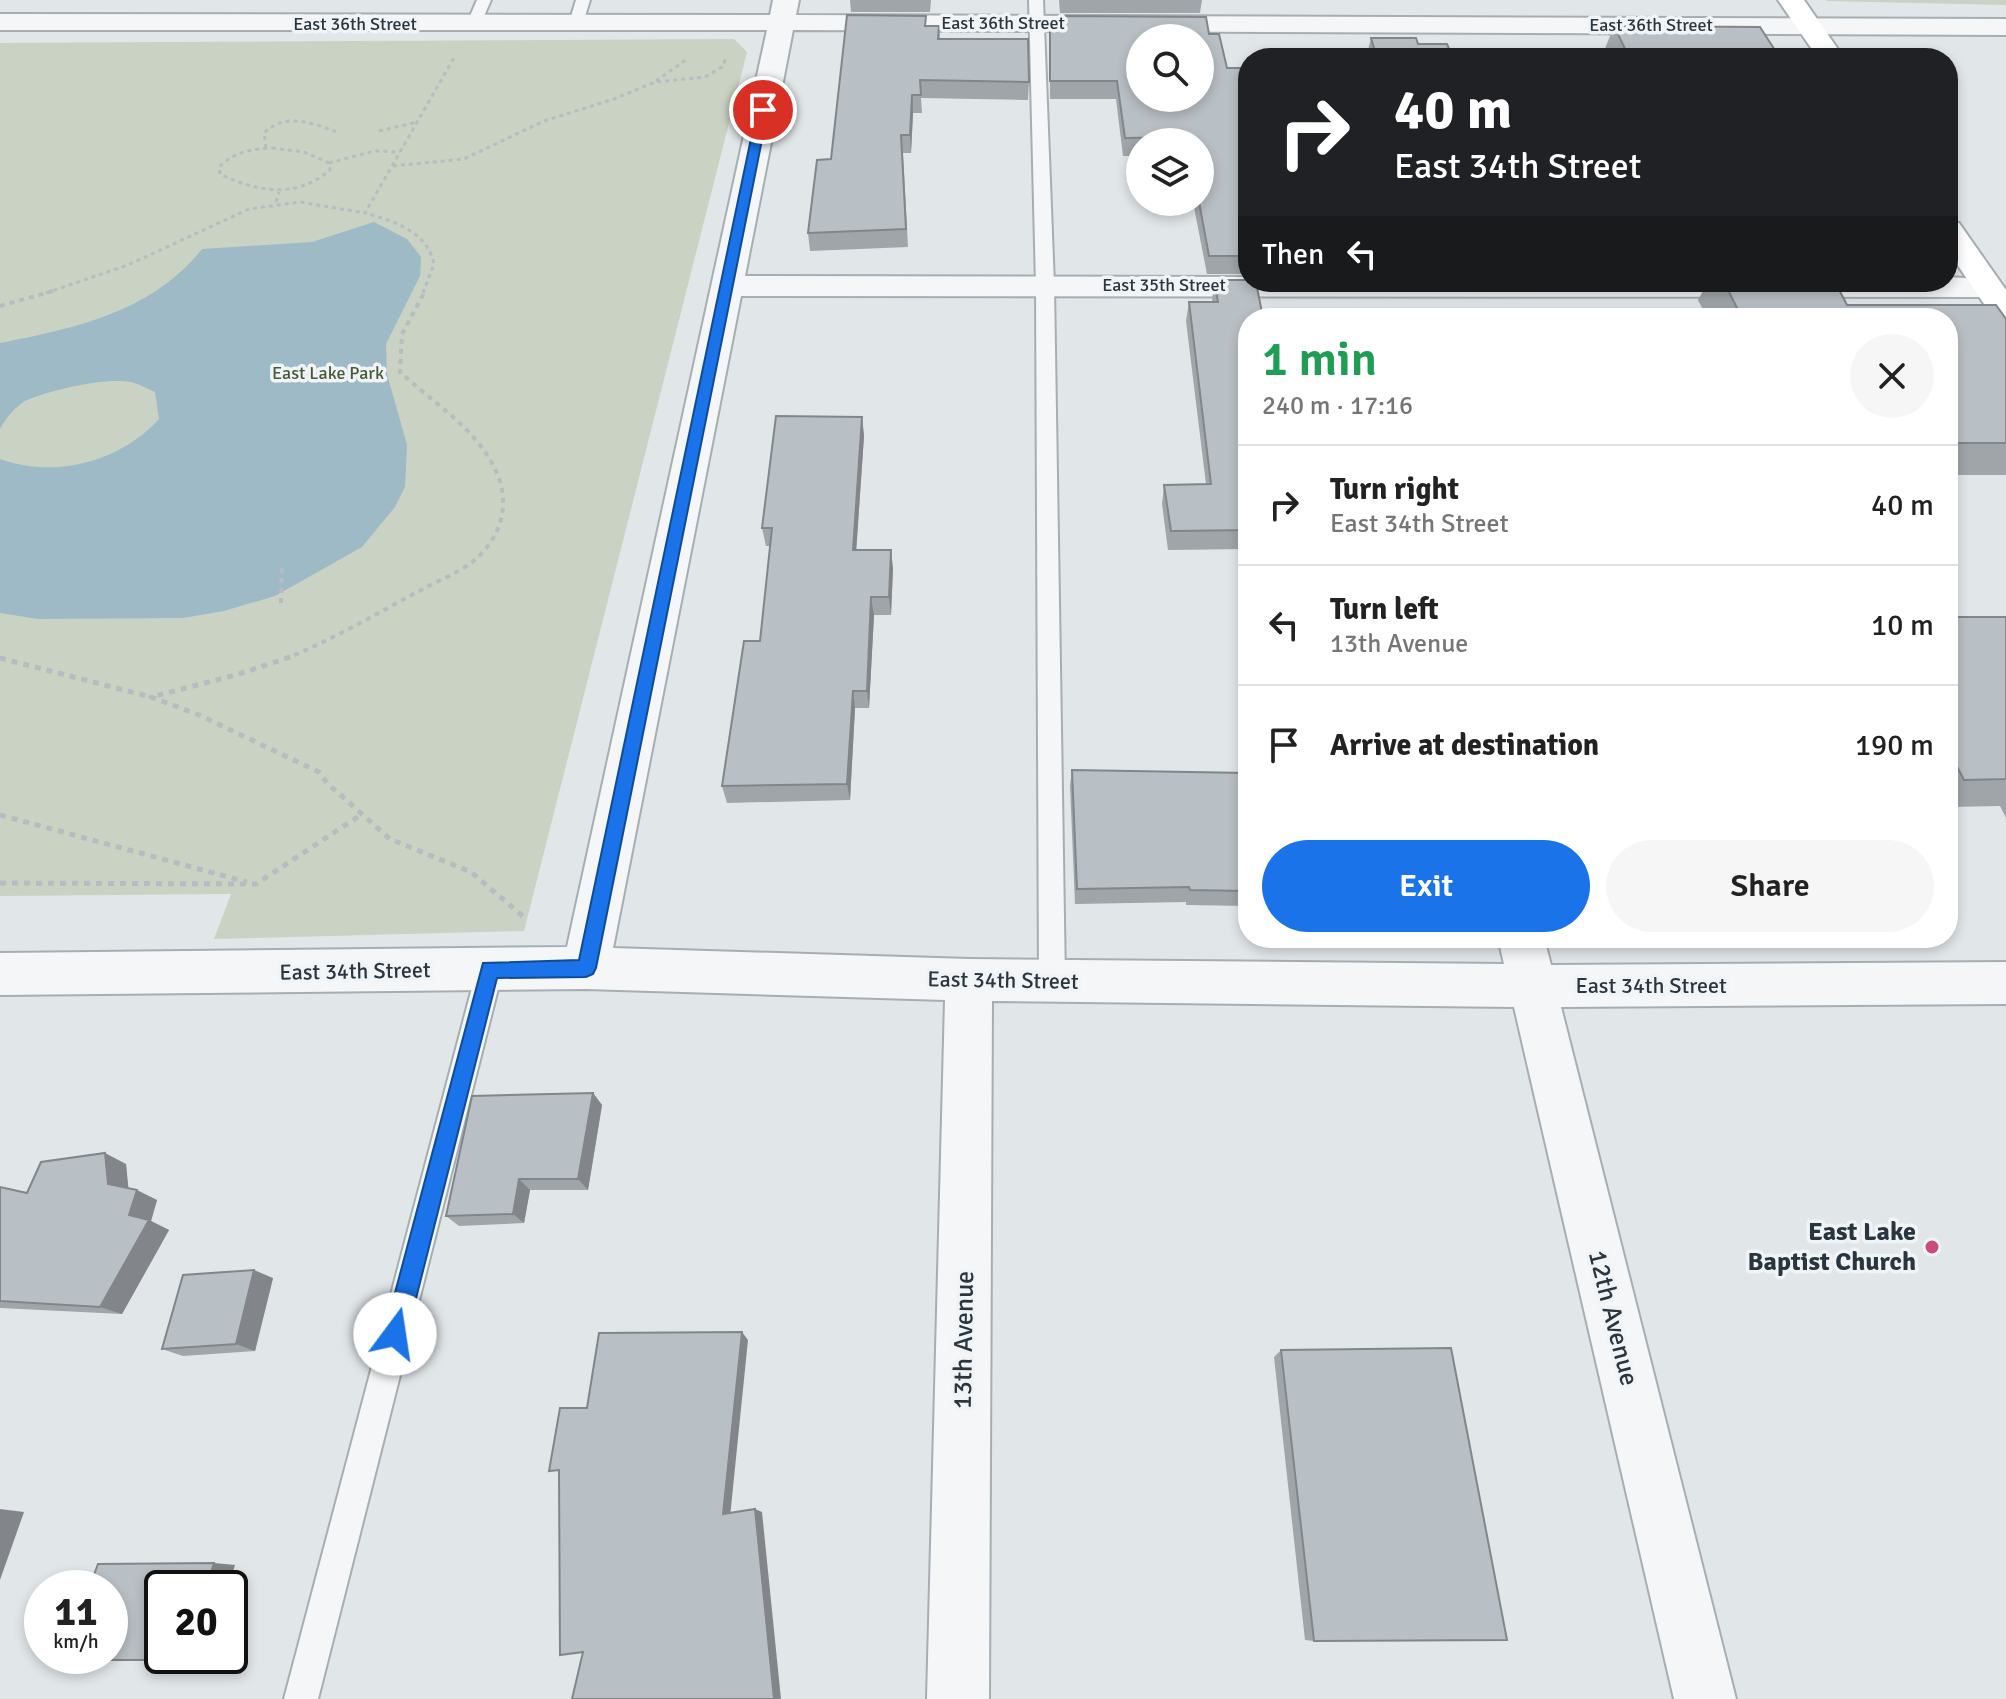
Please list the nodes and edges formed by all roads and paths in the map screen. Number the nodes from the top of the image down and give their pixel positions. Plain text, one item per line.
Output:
1 (285, 0) edge
2 (1791, 0) edge
3 (784, 11) edge
4 (1036, 11) edge
5 (479, 12) edge
6 (579, 12) edge
7 (0, 22) edge
8 (1296, 23) edge
9 (270, 24) junction
10 (1809, 26) junction
11 (2006, 27) edge
12 (1824, 48) edge
13 (726, 52) dead end
14 (418, 122) junction
15 (379, 131) dead end
16 (337, 132) dead end
17 (266, 149) junction
18 (400, 152) junction
19 (329, 163) junction
20 (392, 166) junction
21 (279, 192) junction
22 (276, 202) junction
23 (365, 213) junction
24 (1958, 244) edge
25 (1238, 284) edge
26 (1045, 285) junction
27 (725, 286) junction
28 (1958, 287) edge
29 (1987, 287) junction
30 (0, 306) edge
31 (2006, 313) edge
32 (282, 567) dead end
33 (281, 603) dead end
34 (0, 658) edge
35 (151, 697) junction
36 (362, 814) junction
37 (0, 815) edge
38 (0, 883) edge
39 (256, 884) junction
40 (527, 920) dead end
41 (1527, 962) edge
42 (586, 968) junction
43 (490, 969) junction
44 (0, 974) edge
45 (969, 980) junction
46 (1052, 981) junction
47 (2006, 983) edge
48 (301, 1699) edge
49 (958, 1699) edge
50 (1705, 1699) edge

1 - 9 street
2 - 10 street
3 - 4 street, East 36th Street
3 - 6 street, East 36th Street
3 - 27 street
4 - 8 street, East 36th Street
4 - 26 lane
5 - 6 street, East 36th Street
5 - 9 street, East 36th Street
5 - 14 path
7 - 9 street, East 36th Street
8 - 10 street, East 36th Street
10 - 11 street, East 36th Street
10 - 12 street
13 - 20 path
14 - 15 path
14 - 18 path
16 - 17 path
17 - 19 path
17 - 21 path
18 - 19 path
18 - 20 path
19 - 21 path
20 - 23 path
21 - 22 path
22 - 23 path
22 - 30 path
23 - 35 path
24 - 29 street
25 - 26 street, East 35th Street
26 - 27 street, East 35th Street
26 - 46 lane
27 - 42 street
28 - 29 street, East 35th Street
29 - 31 street
32 - 33 path
34 - 35 path
35 - 36 path
36 - 39 path
36 - 40 path
37 - 39 path
38 - 39 path
41 - 46 street, East 34th Street
41 - 47 street, East 34th Street
41 - 50 street, 12th Avenue
42 - 43 street, East 34th Street
42 - 45 street, East 34th Street
43 - 44 street, East 34th Street
43 - 48 lane
45 - 46 street, East 34th Street
45 - 49 street, 13th Avenue

